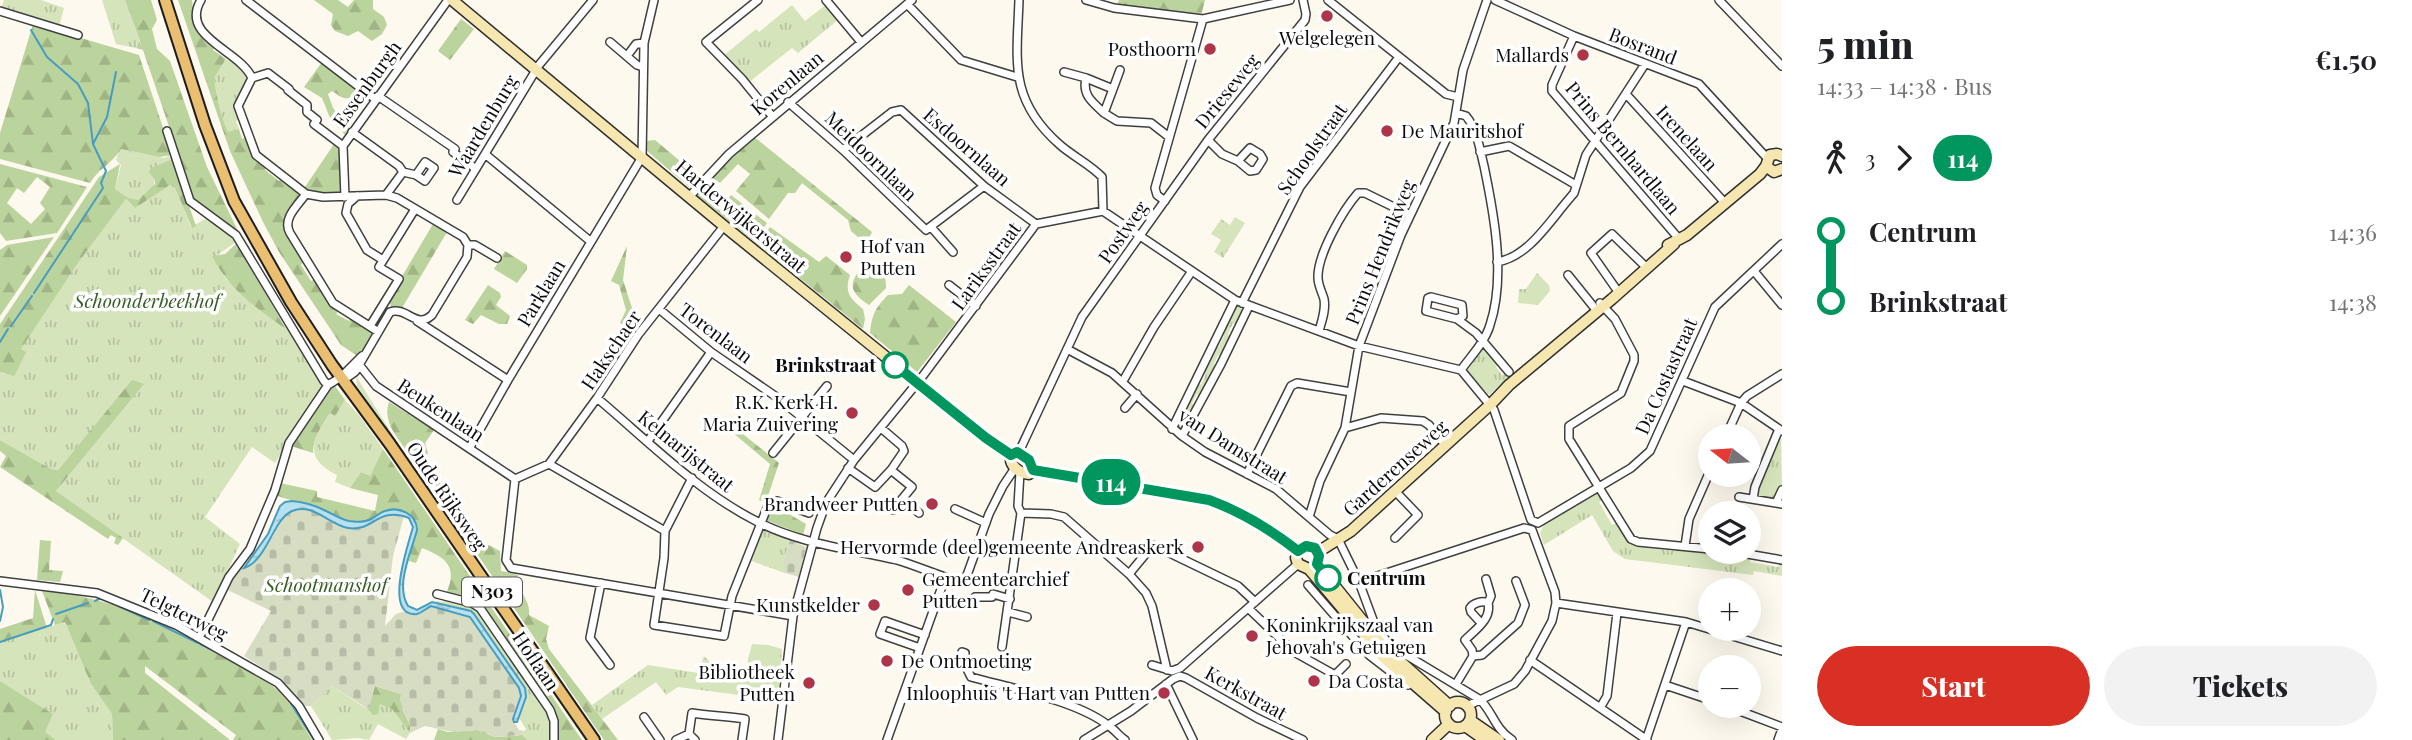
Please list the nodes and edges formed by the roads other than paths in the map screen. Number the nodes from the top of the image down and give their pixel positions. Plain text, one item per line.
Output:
1 (165, 0) edge
2 (246, 0) edge
3 (450, 0) edge
4 (593, 0) edge
5 (654, 0) edge
6 (758, 0) edge
7 (826, 0) edge
8 (1019, 0) edge
9 (1086, 0) edge
10 (1290, 0) edge
11 (1303, 0) edge
12 (1328, 0) edge
13 (1487, 0) edge
14 (1495, 0) edge
15 (1719, 0) edge
16 (199, 2) edge
17 (909, 2) edge
18 (0, 11) edge
19 (1203, 19) junction
20 (78, 35) dead end
21 (1574, 36) junction
22 (610, 42) dead end
23 (861, 42) junction
24 (644, 43) junction
25 (627, 56) junction
26 (1399, 57) junction
27 (1645, 64) junction
28 (1782, 66) edge
29 (642, 67) junction
30 (536, 69) junction
31 (1119, 71) dead end
32 (1064, 72) dead end
33 (1017, 77) junction
34 (252, 78) junction
35 (1086, 79) junction
36 (1113, 89) junction
37 (1626, 94) junction
38 (377, 97) junction
39 (1458, 97) junction
40 (788, 102) junction
41 (1104, 113) junction
42 (1456, 113) junction
43 (772, 116) junction
44 (167, 131) dead end
45 (352, 132) junction
46 (1169, 137) junction
47 (1208, 140) junction
48 (1595, 141) junction
49 (342, 146) junction
50 (843, 149) junction
51 (1480, 152) junction
52 (485, 154) junction
53 (642, 157) junction
54 (1238, 161) dead end
55 (1774, 164) edge
56 (475, 169) junction
57 (403, 172) junction
58 (416, 175) dead end
59 (1576, 185) junction
60 (984, 186) junction
61 (306, 194) junction
62 (386, 195) junction
63 (357, 196) junction
64 (345, 197) junction
65 (689, 197) junction
66 (457, 200) dead end
67 (1165, 201) junction
68 (1725, 203) junction
69 (415, 209) junction
70 (1103, 211) junction
71 (1410, 215) junction
72 (1036, 224) junction
73 (724, 226) junction
74 (931, 227) junction
75 (1140, 236) junction
76 (590, 242) junction
77 (1677, 242) junction
78 (1782, 244) edge
79 (468, 245) junction
80 (953, 252) dead end
81 (497, 258) dead end
82 (383, 260) junction
83 (1497, 262) junction
84 (1645, 267) junction
85 (1192, 271) junction
86 (1754, 271) junction
87 (1568, 275) dead end
88 (949, 285) dead end
89 (1617, 291) junction
90 (1242, 303) junction
91 (1782, 305) edge
92 (976, 306) junction
93 (1599, 307) junction
94 (659, 309) junction
95 (1457, 319) junction
96 (415, 320) junction
97 (374, 329) junction
98 (1319, 331) junction
99 (1483, 340) junction
100 (1359, 346) junction
101 (1067, 349) junction
102 (711, 352) junction
103 (358, 364) junction
104 (1461, 370) junction
105 (1509, 372) dead end
106 (1782, 374) edge
107 (345, 375) junction
108 (508, 380) junction
109 (1123, 381) junction
110 (1683, 381) junction
111 (917, 383) junction
112 (328, 384) junction
113 (827, 386) dead end
114 (1351, 392) junction
115 (1136, 394) junction
116 (597, 398) junction
117 (1741, 403) junction
118 (1491, 404) junction
119 (1125, 408) dead end
120 (802, 417) junction
121 (1731, 424) edge
122 (881, 428) junction
123 (1345, 428) junction
124 (1172, 429) junction
125 (1781, 430) edge
126 (1182, 436) junction
127 (648, 441) junction
128 (1446, 446) junction
129 (470, 447) junction
130 (773, 453) dead end
131 (1015, 454) junction
132 (854, 460) junction
133 (549, 464) junction
134 (848, 468) junction
135 (891, 470) junction
136 (1018, 470) junction
137 (1033, 470) junction
138 (1247, 474) junction
139 (692, 478) junction
140 (515, 479) junction
141 (1599, 487) junction
142 (1703, 487) edge
143 (1782, 490) edge
144 (1396, 492) junction
145 (1739, 497) dead end
146 (902, 499) junction
147 (1752, 499) junction
148 (1779, 503) edge
149 (955, 509) dead end
150 (893, 510) dead end
151 (809, 513) dead end
152 (919, 513) dead end
153 (1021, 513) junction
154 (1309, 517) junction
155 (1417, 517) junction
156 (760, 523) junction
157 (986, 523) junction
158 (1423, 524) dead end
159 (664, 531) junction
160 (1395, 538) dead end
161 (1338, 539) junction
162 (813, 542) junction
163 (1685, 546) junction
164 (1698, 548) edge
165 (1298, 551) junction
166 (1318, 552) junction
167 (1761, 556) edge
168 (1782, 560) edge
169 (1298, 564) junction
170 (1313, 566) junction
171 (1129, 574) junction
172 (946, 578) junction
173 (1486, 579) dead end
174 (1516, 581) dead end
175 (0, 582) edge
176 (601, 583) junction
177 (1359, 583) junction
178 (1308, 585) dead end
179 (659, 593) junction
180 (437, 594) dead end
181 (975, 597) dead end
182 (1010, 599) junction
183 (1488, 603) junction
184 (1556, 603) junction
185 (730, 605) junction
186 (1251, 605) junction
187 (1008, 612) junction
188 (1617, 613) junction
189 (793, 616) junction
190 (1027, 617) dead end
191 (1686, 622) junction
192 (1481, 623) junction
193 (1355, 633) junction
194 (925, 635) junction
195 (199, 638) junction
196 (920, 648) junction
197 (1002, 648) dead end
198 (1782, 651) edge
199 (962, 652) dead end
200 (1473, 656) junction
201 (1530, 660) junction
202 (1346, 664) dead end
203 (610, 665) dead end
204 (1152, 665) dead end
205 (1171, 673) junction
206 (1166, 684) junction
207 (1456, 684) junction
208 (1665, 685) junction
209 (1698, 696) edge
210 (1427, 698) junction
211 (1479, 699) junction
212 (1467, 706) junction
213 (1601, 708) junction
214 (1448, 709) junction
215 (644, 717) dead end
216 (1757, 718) edge
217 (1467, 723) junction
218 (1449, 724) junction
219 (1109, 726) junction
220 (1782, 728) edge
221 (692, 737) edge
222 (1506, 739) edge
223 (319, 740) edge
224 (554, 740) edge
225 (594, 740) edge
226 (660, 740) edge
227 (676, 740) edge
228 (742, 740) edge
229 (778, 740) edge
230 (887, 740) edge
231 (1084, 740) edge
232 (1125, 740) edge
233 (1193, 740) edge
234 (1303, 740) edge
235 (1432, 740) edge
236 (1485, 740) edge
237 (1647, 740) edge
238 (1778, 740) edge

1 - 107 main road, Oude Rijksweg / N303
2 - 38 street
3 - 30 main road, Harderwijkerstraat
3 - 38 street, Essenburgh
4 - 30 street, Waardenburg
5 - 24 street
6 - 43 street
7 - 23 street
8 - 33 street
9 - 19 street
10 - 19 street
11 - 47 street, Drieseweg
12 - 26 street
13 - 39 street, Prins Hendrikweg
14 - 21 street, Bosrand
15 - 28 street
16 - 34 street
17 - 23 street, Korenlaan
17 - 33 street
18 - 20 street
19 - 46 street, Postweg
21 - 27 street, Bosrand
21 - 48 street, Prins Bernhardlaan
22 - 25 street
23 - 40 street, Korenlaan
24 - 25 street
24 - 29 street
25 - 29 street
26 - 39 street
26 - 90 street, Schoolstraat
27 - 37 street
27 - 55 street, Bosrand
29 - 53 street
30 - 52 street, Waardenburg
30 - 53 main road, Harderwijkerstraat
31 - 36 street
32 - 35 street
33 - 70 street
34 - 49 street
34 - 61 street
35 - 36 street
35 - 41 street
36 - 41 street
37 - 48 street
37 - 68 street, Irenelaan
38 - 45 street, Essenburgh
38 - 56 street
39 - 42 street, Prins Hendrikweg
40 - 43 street, Korenlaan
40 - 50 street, Meidoornlaan
41 - 46 street
42 - 51 street
42 - 71 street, Prins Hendrikweg
43 - 65 street, Korenlaan
44 - 112 street
45 - 49 street, Essenburgh
45 - 57 street
46 - 67 street, Postweg
47 - 54 street
47 - 67 street, Drieseweg
48 - 59 street
48 - 77 street, Prins Bernhardlaan
49 - 64 street, Essenburgh
50 - 60 street, Esdoornlaan
50 - 74 street, Meidoornlaan
51 - 59 street
51 - 83 street
52 - 56 street, Waardenburg
52 - 76 street
53 - 65 main road, Harderwijkerstraat
53 - 76 street, Parklaan
55 - 68 main road, Garderenseweg
56 - 66 street, Waardenburg
57 - 58 street
57 - 62 street
59 - 83 street
60 - 72 street, Esdoornlaan
60 - 74 street
61 - 64 street
61 - 97 street
62 - 63 street
62 - 69 street
63 - 64 street
63 - 82 street
65 - 73 main road, Harderwijkerstraat
67 - 75 street, Postweg
68 - 77 main road, Garderenseweg
69 - 79 street
69 - 82 street
70 - 72 street, Lariksstraat
70 - 75 street
71 - 98 street
71 - 100 street, Prins Hendrikweg
72 - 92 street, Lariksstraat
73 - 94 street, Hakschaer
73 - 111 main road, Harderwijkerstraat
74 - 80 street, Meidoornlaan
75 - 85 street
75 - 101 street, Postweg
76 - 108 street, Parklaan
77 - 84 main road, Garderenseweg
78 - 86 street, Da Costastraat
79 - 81 street
79 - 96 street
82 - 97 street
83 - 99 street
84 - 89 main road, Garderenseweg
84 - 89 street
85 - 90 street
85 - 109 street
86 - 91 street
86 - 110 street, Da Costastraat
87 - 93 street
88 - 92 street
89 - 93 main road, Garderenseweg
90 - 98 street
90 - 124 street, Schoolstraat
90 - 126 street, Schoolstraat
92 - 111 street, Lariksstraat
93 - 118 main road, Garderenseweg
93 - 141 street
94 - 102 street, Torenlaan
94 - 116 street, Hakschaer
95 - 95 street
95 - 99 street
96 - 97 street
96 - 108 street
97 - 103 street
98 - 100 street
99 - 104 street
99 - 105 street
100 - 104 street
100 - 114 street, Prins Hendrikweg
101 - 109 street, van Damstraat
101 - 131 street, Postweg
102 - 120 street, Torenlaan
102 - 127 street
103 - 107 street
103 - 129 street, Beukenlaan
104 - 118 street
106 - 117 street
107 - 112 street
107 - 225 main road, Oude Rijksweg / N303
108 - 129 street, Parklaan
109 - 115 street, van Damstraat
110 - 117 street
110 - 141 street, Da Costastraat
111 - 122 street
111 - 131 main road, Harderwijkerstraat
112 - 195 street
113 - 120 street
114 - 123 street, Prins Hendrikweg
114 - 138 street
115 - 119 street
115 - 124 street, van Damstraat
116 - 127 street, Kelnarijstraat
116 - 133 street, Hakschaer
117 - 121 street
117 - 125 street
118 - 128 main road, Garderenseweg
118 - 141 street, Da Costastraat
120 - 130 street
120 - 132 street, Torenlaan
122 - 132 street
122 - 135 street
123 - 128 street
123 - 154 street, Prins Hendrikweg
124 - 126 street, van Damstraat
125 - 147 street
126 - 138 street, van Damstraat
127 - 139 street, Kelnarijstraat
128 - 144 main road, Garderenseweg
129 - 140 street, Beukenlaan
131 - 136 main road
131 - 137 main road, Harderwijkerstraat
132 - 134 street
133 - 140 street
133 - 159 street
134 - 135 street
134 - 162 street
135 - 146 street
136 - 137 main road
136 - 153 street
136 - 157 street
137 - 165 main road
138 - 154 street, van Damstraat
139 - 156 street, Kelnarijstraat
139 - 159 street
140 - 176 street
141 - 163 street
142 - 163 street
143 - 148 street
144 - 155 street
144 - 161 main road, Garderenseweg
145 - 147 street
146 - 150 street
146 - 152 street
147 - 148 street
149 - 157 street
151 - 156 street
153 - 171 street
153 - 182 street
154 - 161 street, van Damstraat
155 - 158 street
155 - 160 street
156 - 162 street, Kelnarijstraat
156 - 185 street
157 - 172 street, Kelnarijstraat
159 - 179 street
161 - 166 main road, Garderenseweg
161 - 177 street, van Damstraat
162 - 172 street, Kelnarijstraat
162 - 189 street
163 - 164 street
165 - 166 main road
165 - 169 main road
166 - 170 main road
167 - 168 street
169 - 170 main road
169 - 186 street
170 - 193 main road
170 - 214 main road
171 - 186 street
171 - 205 street
172 - 194 street
173 - 183 street
174 - 200 street
175 - 195 street, Telgterweg
176 - 179 street
176 - 203 street
177 - 184 street
177 - 207 street, van Damstraat
178 - 193 street
179 - 185 street
179 - 185 street
180 - 224 street, Hoflaan
181 - 182 street
182 - 187 street
183 - 192 street
183 - 192 street
184 - 188 street
184 - 201 street
185 - 189 street
186 - 202 street
186 - 205 street
187 - 190 street
187 - 197 street
188 - 191 street
188 - 213 street
189 - 229 street
191 - 198 street
191 - 208 street
192 - 200 street
193 - 210 main road
193 - 210 street
194 - 196 street
194 - 196 street
195 - 223 street, Telgterweg
196 - 230 street
199 - 219 street
200 - 207 street
201 - 211 street
201 - 213 street
204 - 205 street, Kerkstraat
205 - 206 street
205 - 234 street, Kerkstraat
206 - 219 street
206 - 233 street
207 - 211 street, van Damstraat
208 - 209 street
208 - 237 street
210 - 214 main road
211 - 212 street
211 - 222 street
212 - 214 main road
212 - 217 main road
213 - 237 street
214 - 218 main road
215 - 226 street
216 - 220 street
217 - 218 main road
217 - 222 main road
217 - 236 main road
218 - 235 main road
219 - 231 street
219 - 232 street
220 - 238 street
221 - 227 street
221 - 228 street

